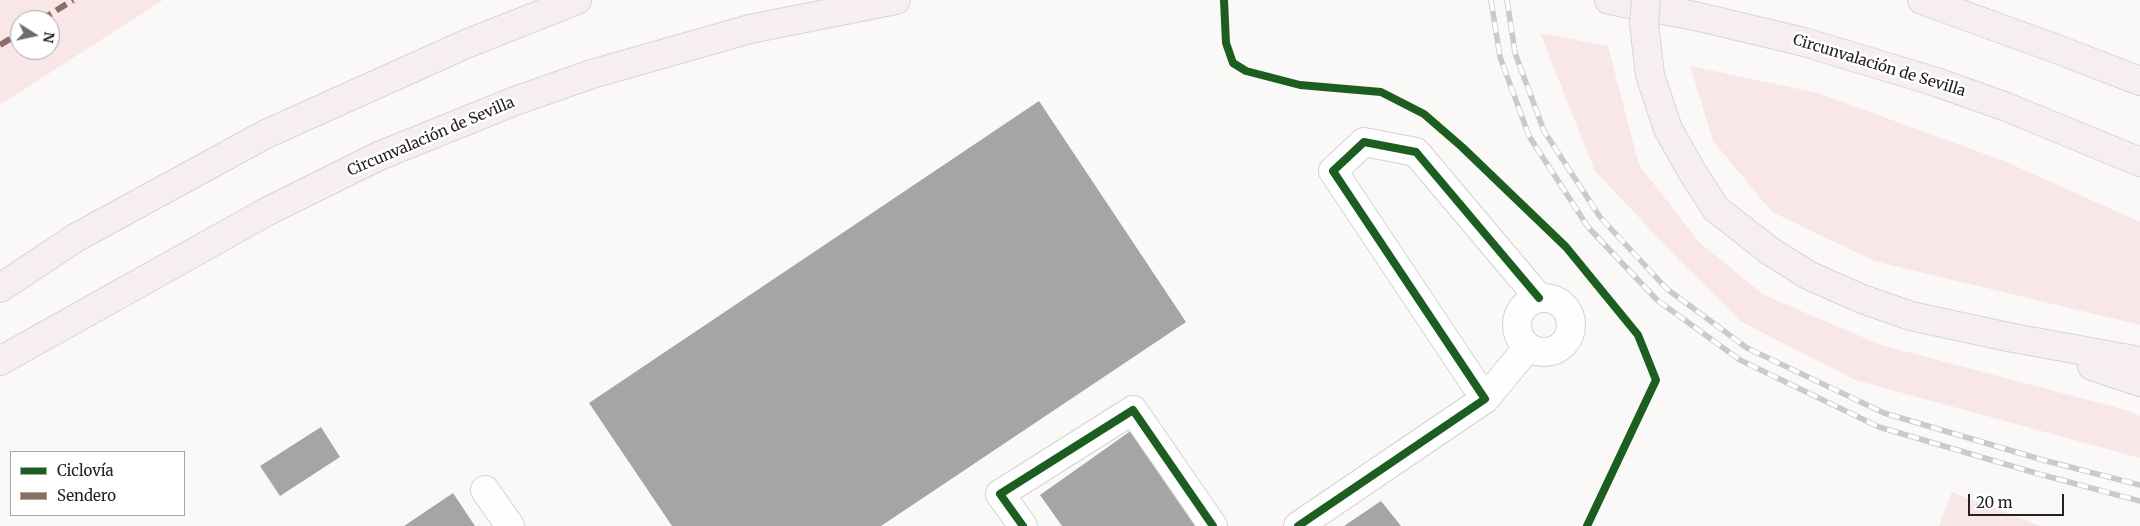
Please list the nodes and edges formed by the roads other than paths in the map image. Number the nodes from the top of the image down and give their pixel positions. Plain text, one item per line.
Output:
1 (577, 0) edge
2 (896, 0) edge
3 (1609, 0) edge
4 (1646, 0) edge
5 (1922, 0) edge
6 (2140, 82) edge
7 (2140, 162) edge
8 (0, 288) edge
9 (1539, 298) junction
10 (2008, 337) junction
11 (1528, 347) junction
12 (0, 361) edge
13 (2140, 361) edge
14 (2140, 382) edge
15 (1485, 400) junction
16 (485, 490) dead end
17 (510, 526) edge
18 (1023, 526) edge
19 (1213, 526) edge
20 (1298, 526) edge

1 - 8 highway
2 - 12 highway, Circunvalación de Sevilla
3 - 7 highway, Circunvalación de Sevilla
4 - 10 highway, bridge
5 - 6 highway
9 - 11 street
9 - 11 street
9 - 15 street
10 - 13 highway
10 - 14 highway
11 - 15 street
15 - 20 street
16 - 17 street
18 - 19 street

